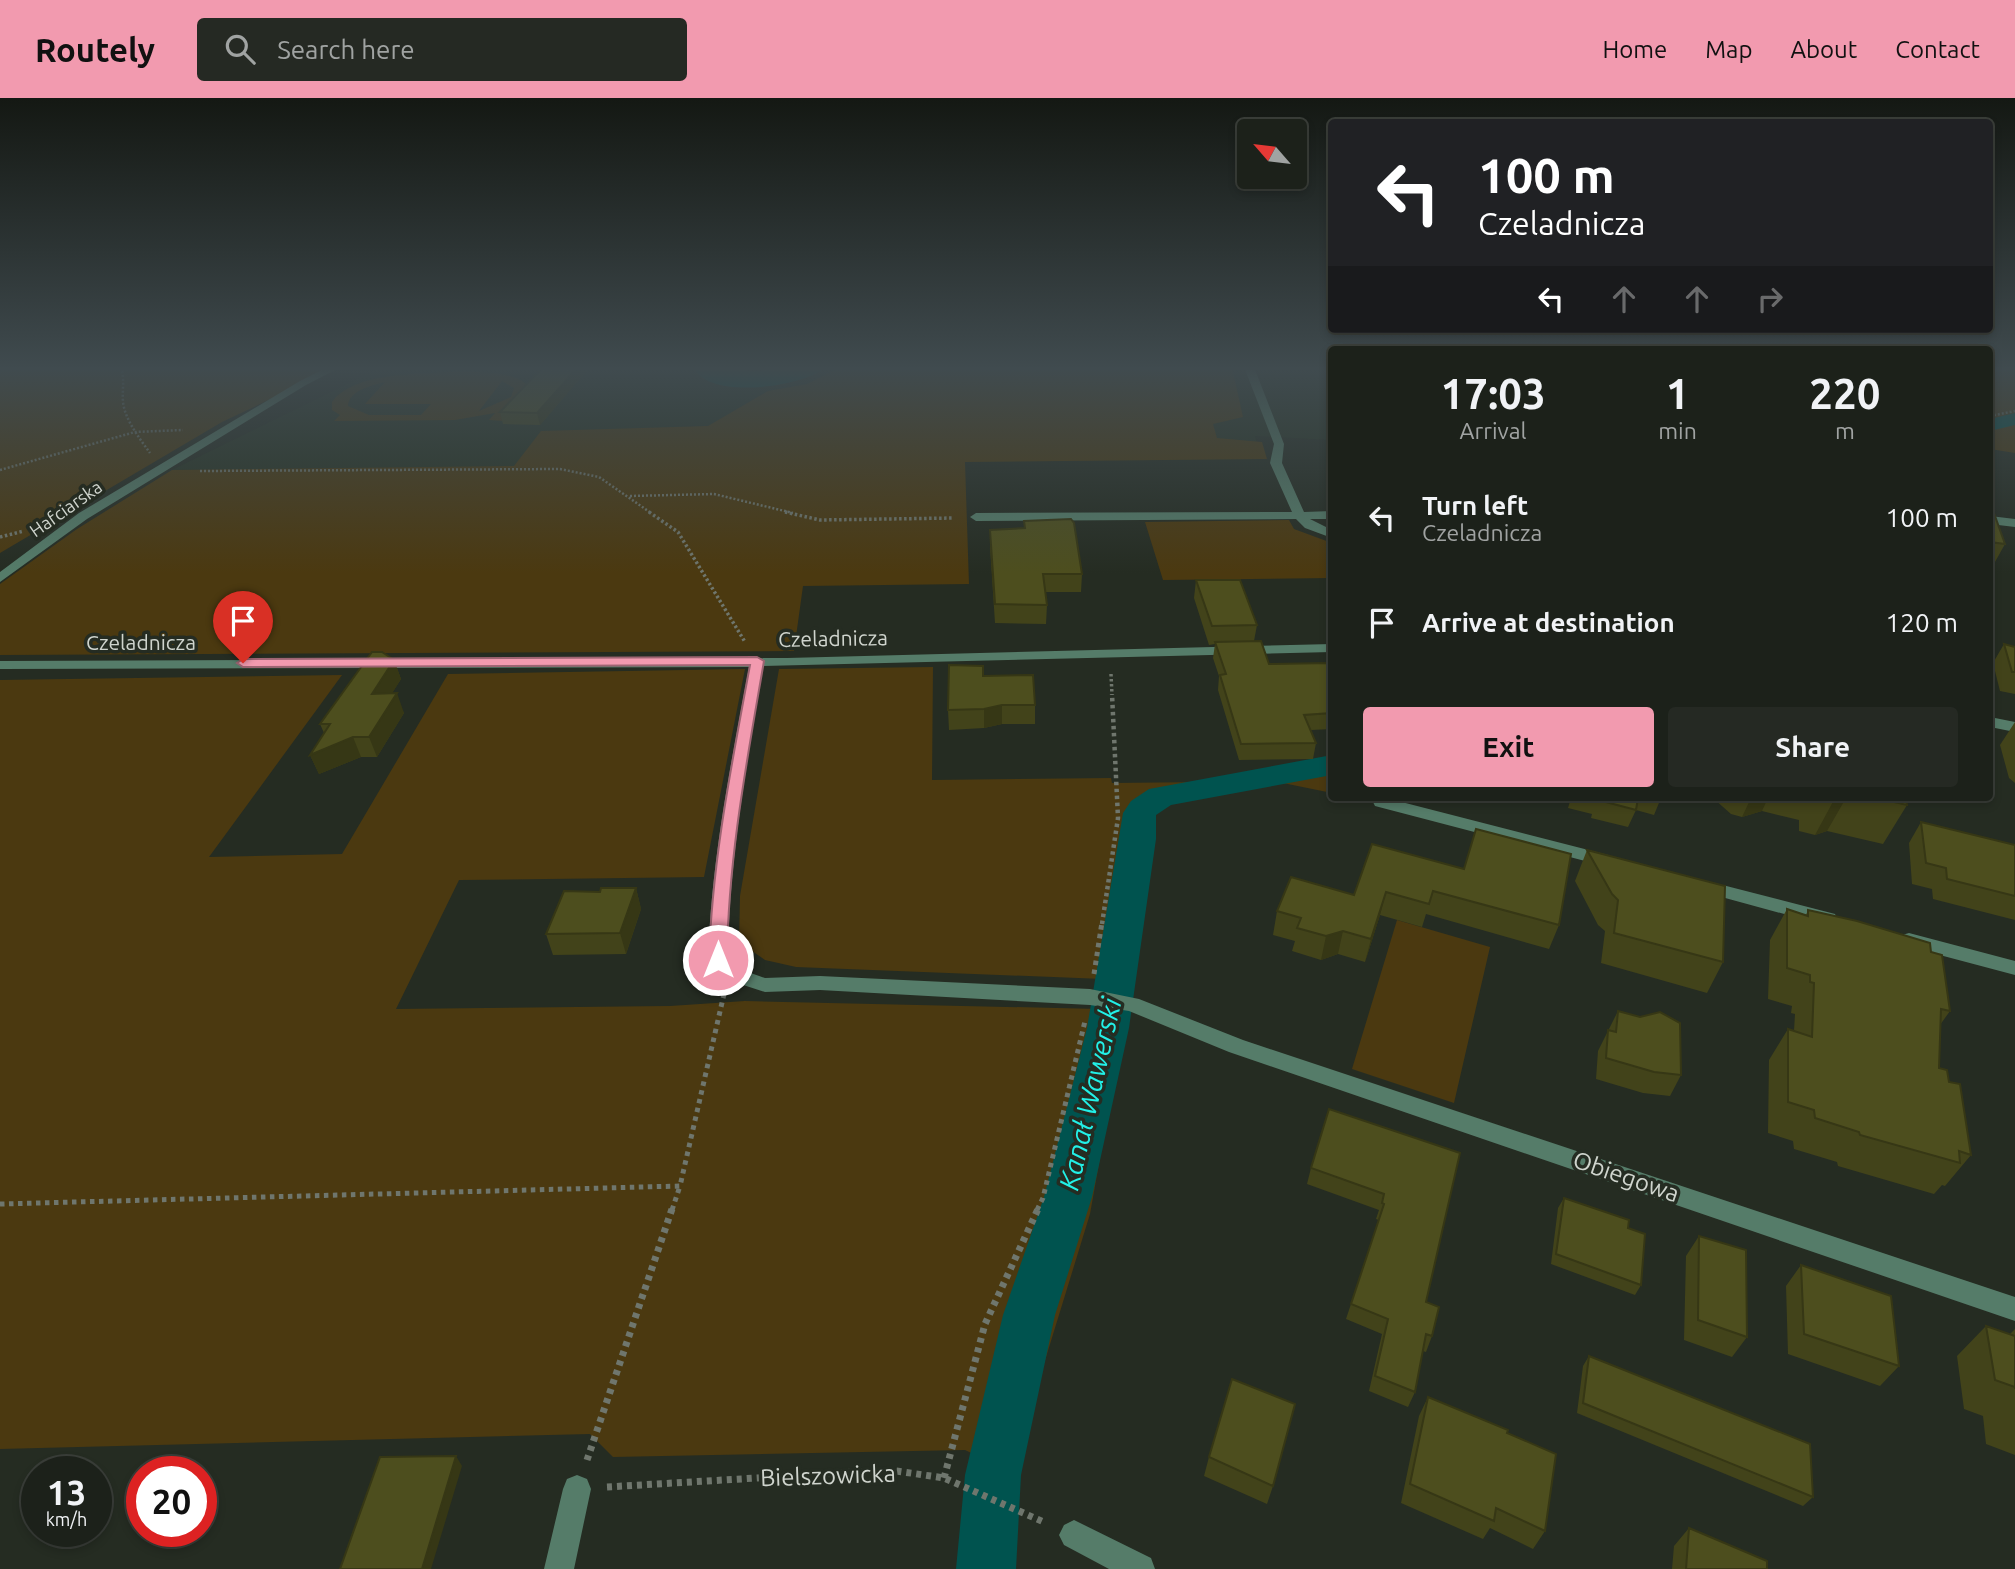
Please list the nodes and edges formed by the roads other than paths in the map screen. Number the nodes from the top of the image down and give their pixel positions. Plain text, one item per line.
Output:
1 (214, 436) edge
2 (1276, 436) edge
3 (1328, 515) edge
4 (1300, 516) junction
5 (976, 517) road end
6 (1993, 520) edge
7 (2015, 523) edge
8 (1328, 533) edge
9 (0, 578) edge
10 (1328, 648) edge
11 (757, 661) junction
12 (0, 665) edge
13 (1993, 723) edge
14 (2015, 727) edge
15 (1381, 802) dead end
16 (1623, 865) edge
17 (1691, 883) edge
18 (1839, 922) edge
19 (1893, 936) edge
20 (2015, 968) edge
21 (2015, 1309) edge
22 (577, 1489) road end
23 (1074, 1535) road end
24 (559, 1569) edge
25 (1140, 1569) edge

1 - 9 street, Hafciarska
2 - 4 street
3 - 4 street
4 - 5 street
4 - 8 street
6 - 7 street
10 - 11 street, Czeladnicza
11 - 12 street, Czeladnicza
11 - 21 street, Obiegowa
13 - 14 street
15 - 16 street
17 - 18 street
19 - 20 street
22 - 24 street
23 - 25 street

